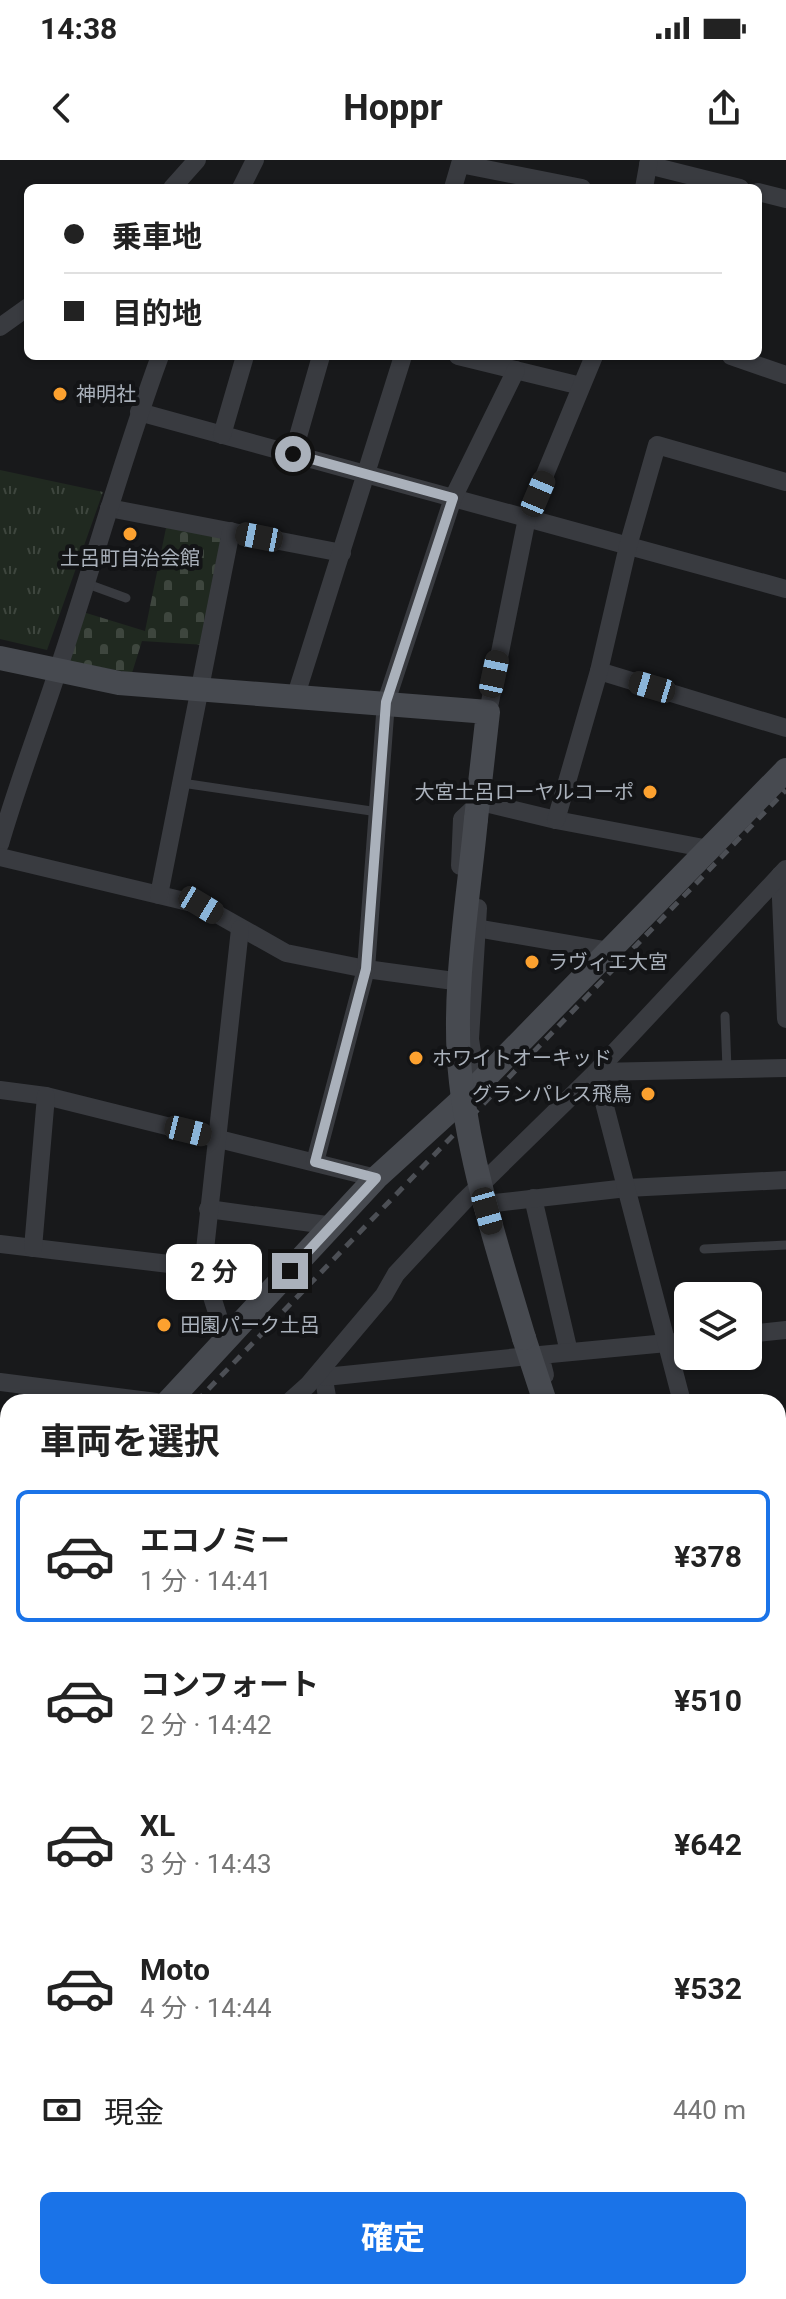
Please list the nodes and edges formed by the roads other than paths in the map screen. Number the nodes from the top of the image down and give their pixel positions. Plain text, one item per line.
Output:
1 (197, 160) edge
2 (255, 160) edge
3 (456, 161) edge
4 (648, 163) edge
5 (176, 184) edge
6 (243, 184) edge
7 (453, 184) edge
8 (563, 184) edge
9 (645, 184) edge
10 (725, 184) edge
11 (762, 193) edge
12 (786, 199) edge
13 (24, 310) edge
14 (0, 327) edge
15 (154, 360) edge
16 (244, 360) edge
17 (320, 360) edge
18 (402, 360) edge
19 (475, 360) edge
20 (592, 360) edge
21 (743, 360) edge
22 (516, 370) junction
23 (786, 375) edge
24 (581, 386) junction
25 (139, 412) junction
26 (222, 435) junction
27 (293, 454) junction
28 (366, 474) junction
29 (786, 482) edge
30 (453, 498) junction
31 (109, 508) junction
32 (527, 518) junction
33 (231, 531) junction
34 (628, 546) junction
35 (342, 553) junction
36 (85, 583) junction
37 (786, 589) edge
38 (126, 598) dead end
39 (0, 658) edge
40 (58, 671) junction
41 (599, 671) junction
42 (201, 691) junction
43 (296, 695) junction
44 (386, 702) junction
45 (488, 712) junction
46 (786, 728) edge
47 (786, 770) edge
48 (182, 783) junction
49 (479, 807) junction
50 (378, 812) junction
51 (556, 820) junction
52 (0, 844) edge
53 (709, 849) junction
54 (0, 857) edge
55 (783, 872) edge
56 (159, 895) junction
57 (476, 928) junction
58 (240, 929) junction
59 (610, 951) junction
60 (366, 969) junction
61 (454, 981) junction
62 (725, 1016) dead end
63 (786, 1019) edge
64 (786, 1068) edge
65 (727, 1069) junction
66 (596, 1072) junction
67 (477, 1086) junction
68 (0, 1090) edge
69 (46, 1096) junction
70 (455, 1104) junction
71 (216, 1138) junction
72 (315, 1162) junction
73 (376, 1178) junction
74 (786, 1180) edge
75 (627, 1188) junction
76 (471, 1194) junction
77 (533, 1198) junction
78 (495, 1203) dead end
79 (208, 1209) junction
80 (334, 1226) junction
81 (0, 1244) edge
82 (786, 1245) edge
83 (33, 1248) junction
84 (704, 1249) dead end
85 (203, 1268) junction
86 (786, 1330) edge
87 (762, 1333) edge
88 (225, 1338) junction
89 (674, 1342) edge
90 (667, 1343) junction
91 (521, 1348) junction
92 (569, 1352) junction
93 (324, 1373) junction
94 (0, 1382) edge
95 (94, 1394) edge
96 (175, 1394) edge
97 (299, 1394) edge
98 (327, 1394) edge
99 (532, 1394) edge
100 (543, 1394) edge
101 (546, 1394) edge
102 (680, 1394) edge

1 - 5 street
2 - 6 street
3 - 7 street
3 - 8 street
4 - 9 street
4 - 10 street
11 - 12 street
13 - 14 street
15 - 25 street
16 - 26 street
17 - 27 street
18 - 28 street
19 - 22 street
20 - 24 street
21 - 23 street
22 - 24 street
22 - 30 street
24 - 32 street
25 - 26 street
25 - 31 street
26 - 27 street
27 - 28 street
28 - 30 street
28 - 35 street
29 - 34 street
30 - 32 street
30 - 44 street
31 - 33 street
31 - 36 street
32 - 34 street
32 - 45 street
33 - 35 street
33 - 42 street
34 - 37 street
34 - 41 street
35 - 43 street
36 - 38 lane
36 - 40 street
39 - 40 street
40 - 42 street
40 - 52 street
41 - 46 street
41 - 51 street
42 - 43 street
42 - 48 street
43 - 44 street
44 - 45 street
44 - 50 street
45 - 49 street
47 - 53 street
48 - 50 lane
48 - 56 street
49 - 51 street
49 - 57 street
49 - 61 street
49 - 91 street, bridge
50 - 60 street
51 - 53 street
53 - 59 street
54 - 56 street
55 - 63 street
55 - 66 street
56 - 58 street
57 - 59 street
57 - 67 street
58 - 60 street
58 - 71 street
59 - 67 street
60 - 61 street
60 - 72 street
61 - 70 street
62 - 65 lane
64 - 65 street
65 - 66 street
66 - 75 street
66 - 76 street
67 - 70 street
68 - 69 street
69 - 71 street
69 - 83 street
70 - 73 street
71 - 72 street
71 - 79 street
72 - 73 street
73 - 80 street
74 - 75 street
75 - 77 street
75 - 90 street
76 - 91 street
76 - 93 street
77 - 78 street
77 - 92 street
79 - 80 street
79 - 85 street
80 - 88 street
81 - 83 street
82 - 84 lane
83 - 85 street
85 - 88 street
86 - 87 street
88 - 96 street
89 - 90 street
90 - 92 street
90 - 102 street
91 - 93 street
91 - 99 street
91 - 100 street
92 - 101 street
93 - 97 street
93 - 98 street
94 - 95 street

